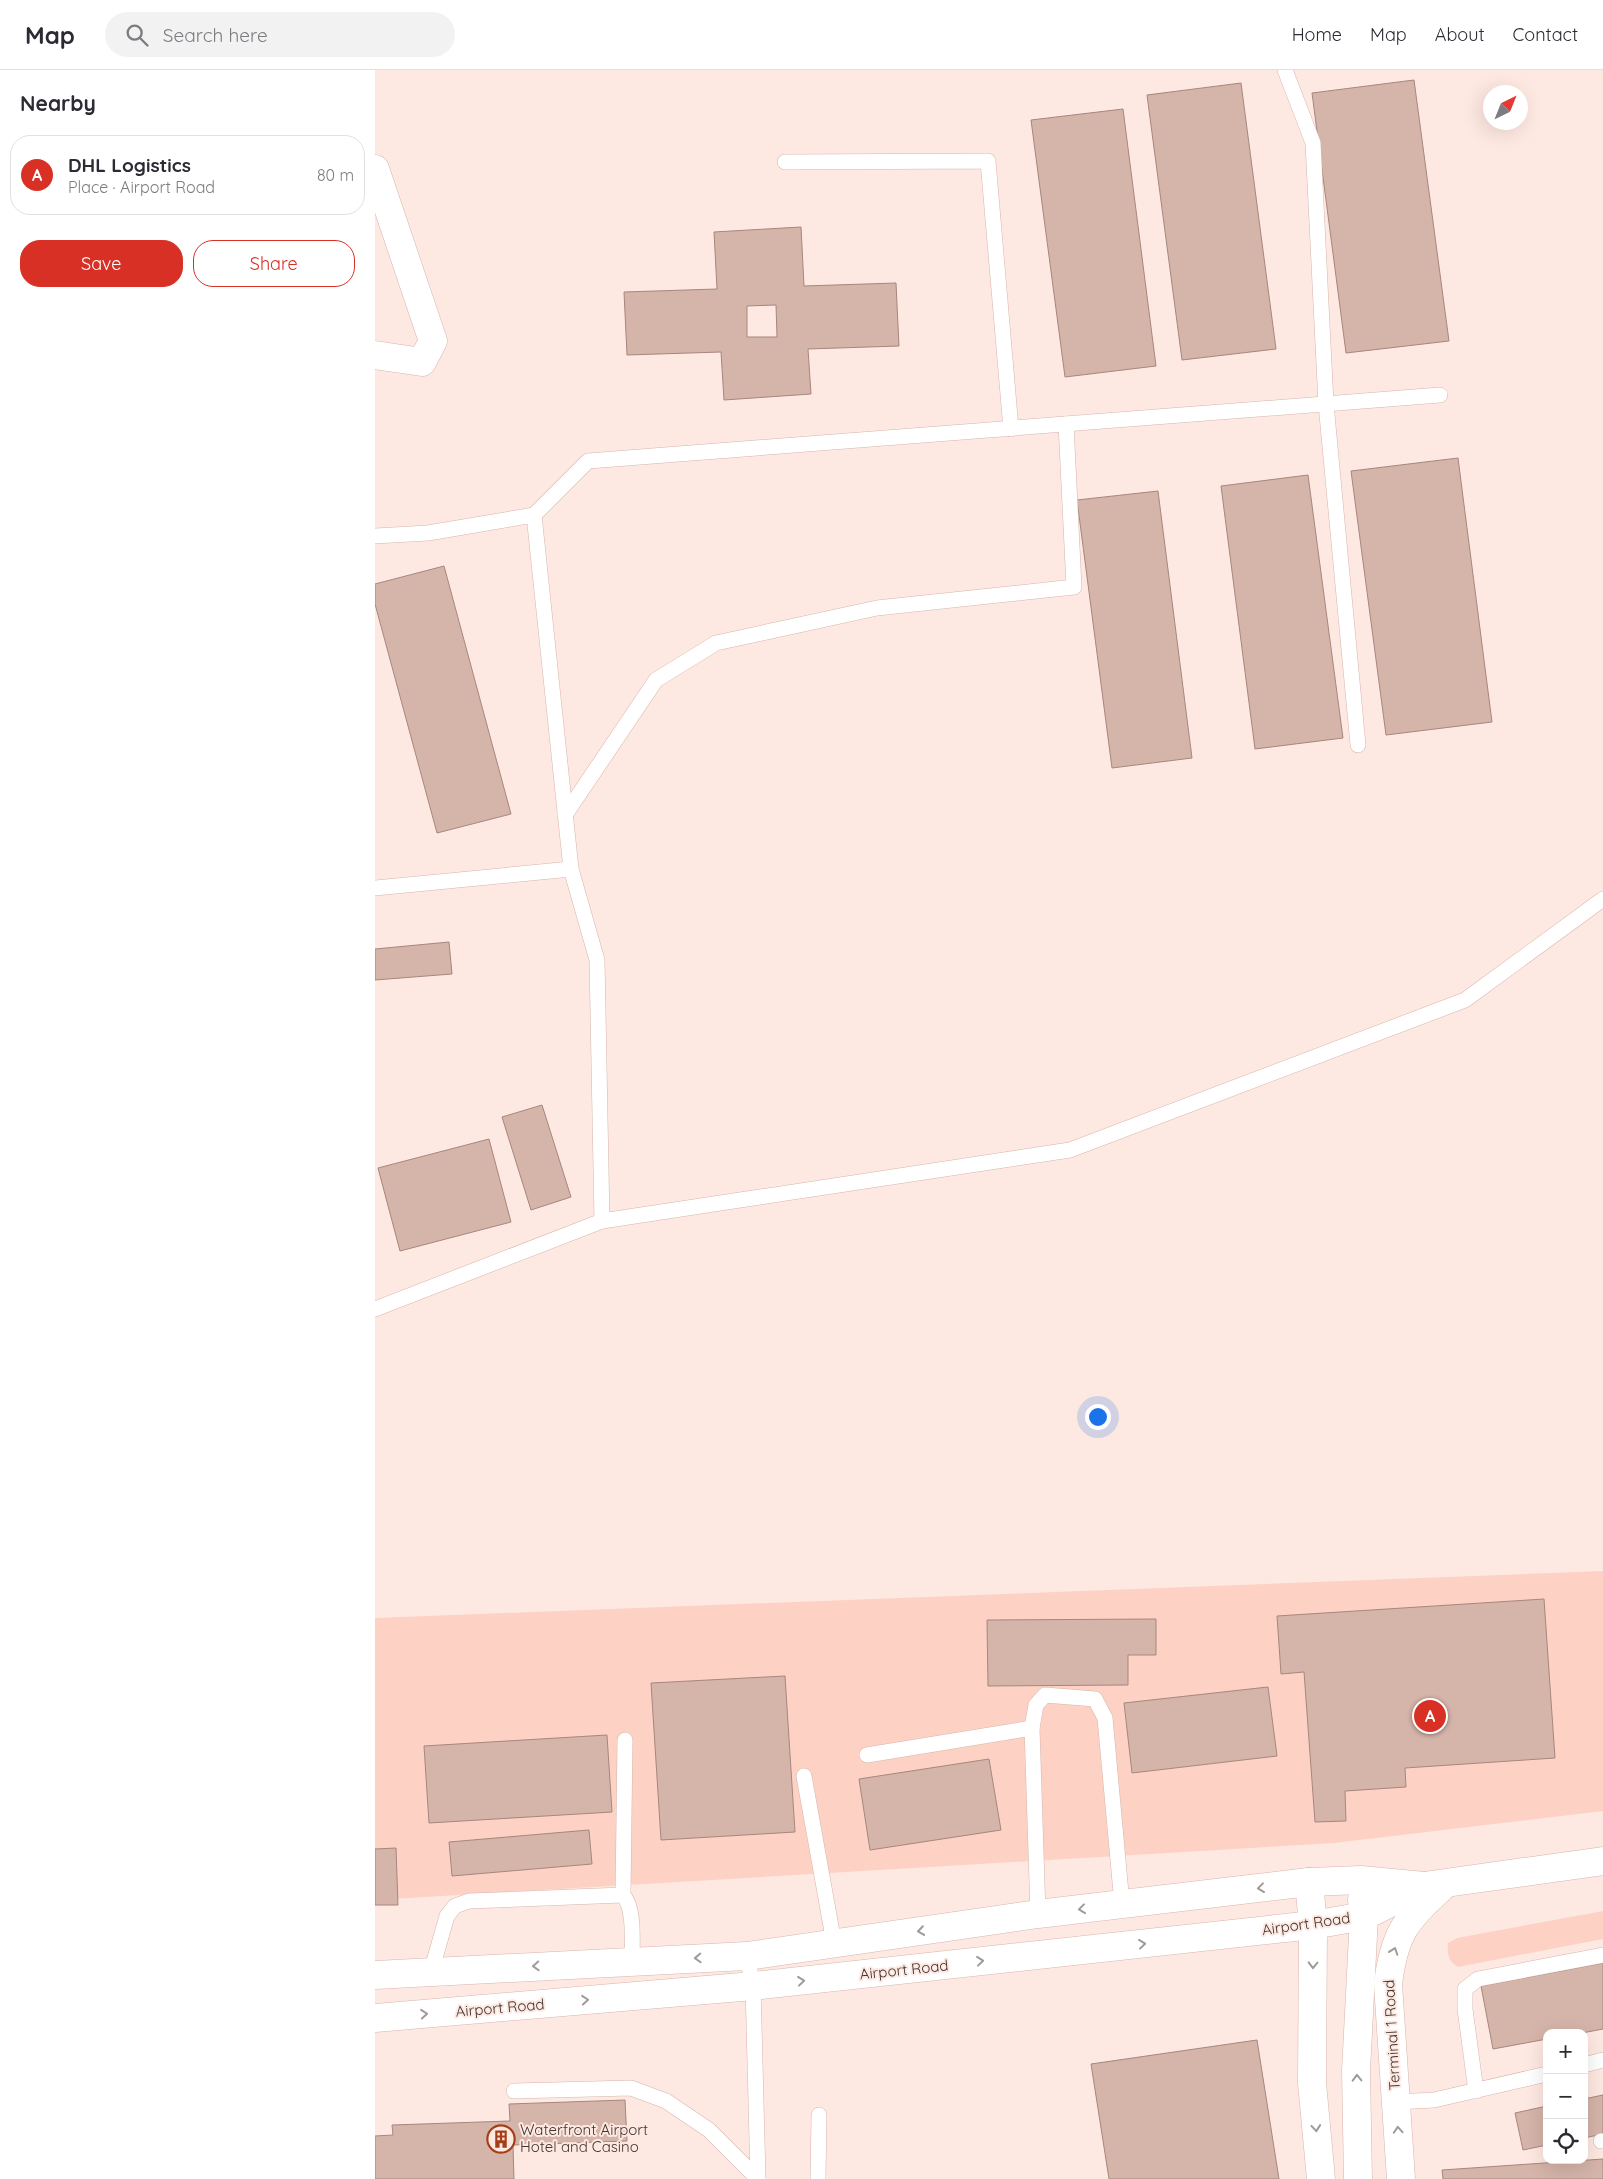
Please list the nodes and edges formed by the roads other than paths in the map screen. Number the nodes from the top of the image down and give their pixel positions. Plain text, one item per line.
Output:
1 (1285, 70) edge
2 (785, 162) dead end
3 (375, 170) edge
4 (375, 355) edge
5 (1440, 395) dead end
6 (1326, 404) junction
7 (1066, 424) junction
8 (1011, 429) junction
9 (534, 515) junction
10 (375, 536) edge
11 (1358, 745) dead end
12 (565, 815) junction
13 (571, 869) junction
14 (375, 888) edge
15 (1603, 899) edge
16 (602, 1221) junction
17 (375, 1309) edge
18 (1032, 1728) junction
19 (625, 1740) dead end
20 (867, 1756) dead end
21 (804, 1776) dead end
22 (1603, 1861) edge
23 (1361, 1880) junction
24 (1309, 1882) junction
25 (1436, 1884) junction
26 (623, 1895) junction
27 (1122, 1904) junction
28 (1038, 1914) junction
29 (1364, 1916) junction
30 (1313, 1925) junction
31 (834, 1943) junction
32 (1603, 1955) edge
33 (747, 1956) junction
34 (632, 1961) junction
35 (431, 1972) junction
36 (375, 1975) edge
37 (753, 1986) junction
38 (375, 2018) edge
39 (1603, 2060) edge
40 (1588, 2064) edge
41 (1543, 2075) edge
42 (514, 2091) dead end
43 (1476, 2091) junction
44 (1396, 2102) junction
45 (819, 2115) dead end
46 (818, 2179) edge
47 (1321, 2179) edge
48 (1359, 2179) edge
49 (1401, 2179) edge

1 - 6 lane
2 - 8 lane
3 - 4 street
5 - 6 lane
6 - 7 lane
6 - 11 lane
7 - 8 lane
7 - 12 lane
8 - 9 lane
9 - 10 lane
9 - 12 lane
12 - 13 lane
13 - 14 lane
13 - 16 lane
15 - 16 lane
16 - 17 lane
18 - 20 lane
18 - 27 lane
18 - 28 lane
19 - 26 lane
21 - 31 lane
22 - 25 street, Airport Road
23 - 24 street, Airport Road
23 - 25 street, Airport Road
23 - 29 street, Terminal 1 Road
24 -> 27 street, Airport Road
24 - 30 street
25 - 29 street, Airport Road
44 -> 25 street, Terminal 1 Road
26 - 34 lane
26 - 35 lane
27 -> 28 street, Airport Road
28 -> 31 street, Airport Road
29 - 30 street, Airport Road
48 -> 29 street, Terminal 1 Road
37 -> 30 street, Airport Road
30 -> 47 street
31 - 33 street, Airport Road
32 - 43 lane
33 -> 34 street, Airport Road
33 - 37 lane
34 -> 35 street, Airport Road
35 - 36 street, Airport Road
38 -> 37 street, Airport Road
37 - 42 lane
39 - 40 lane
41 - 43 lane
43 - 44 lane
49 -> 44 street, Terminal 1 Road
45 - 46 lane

